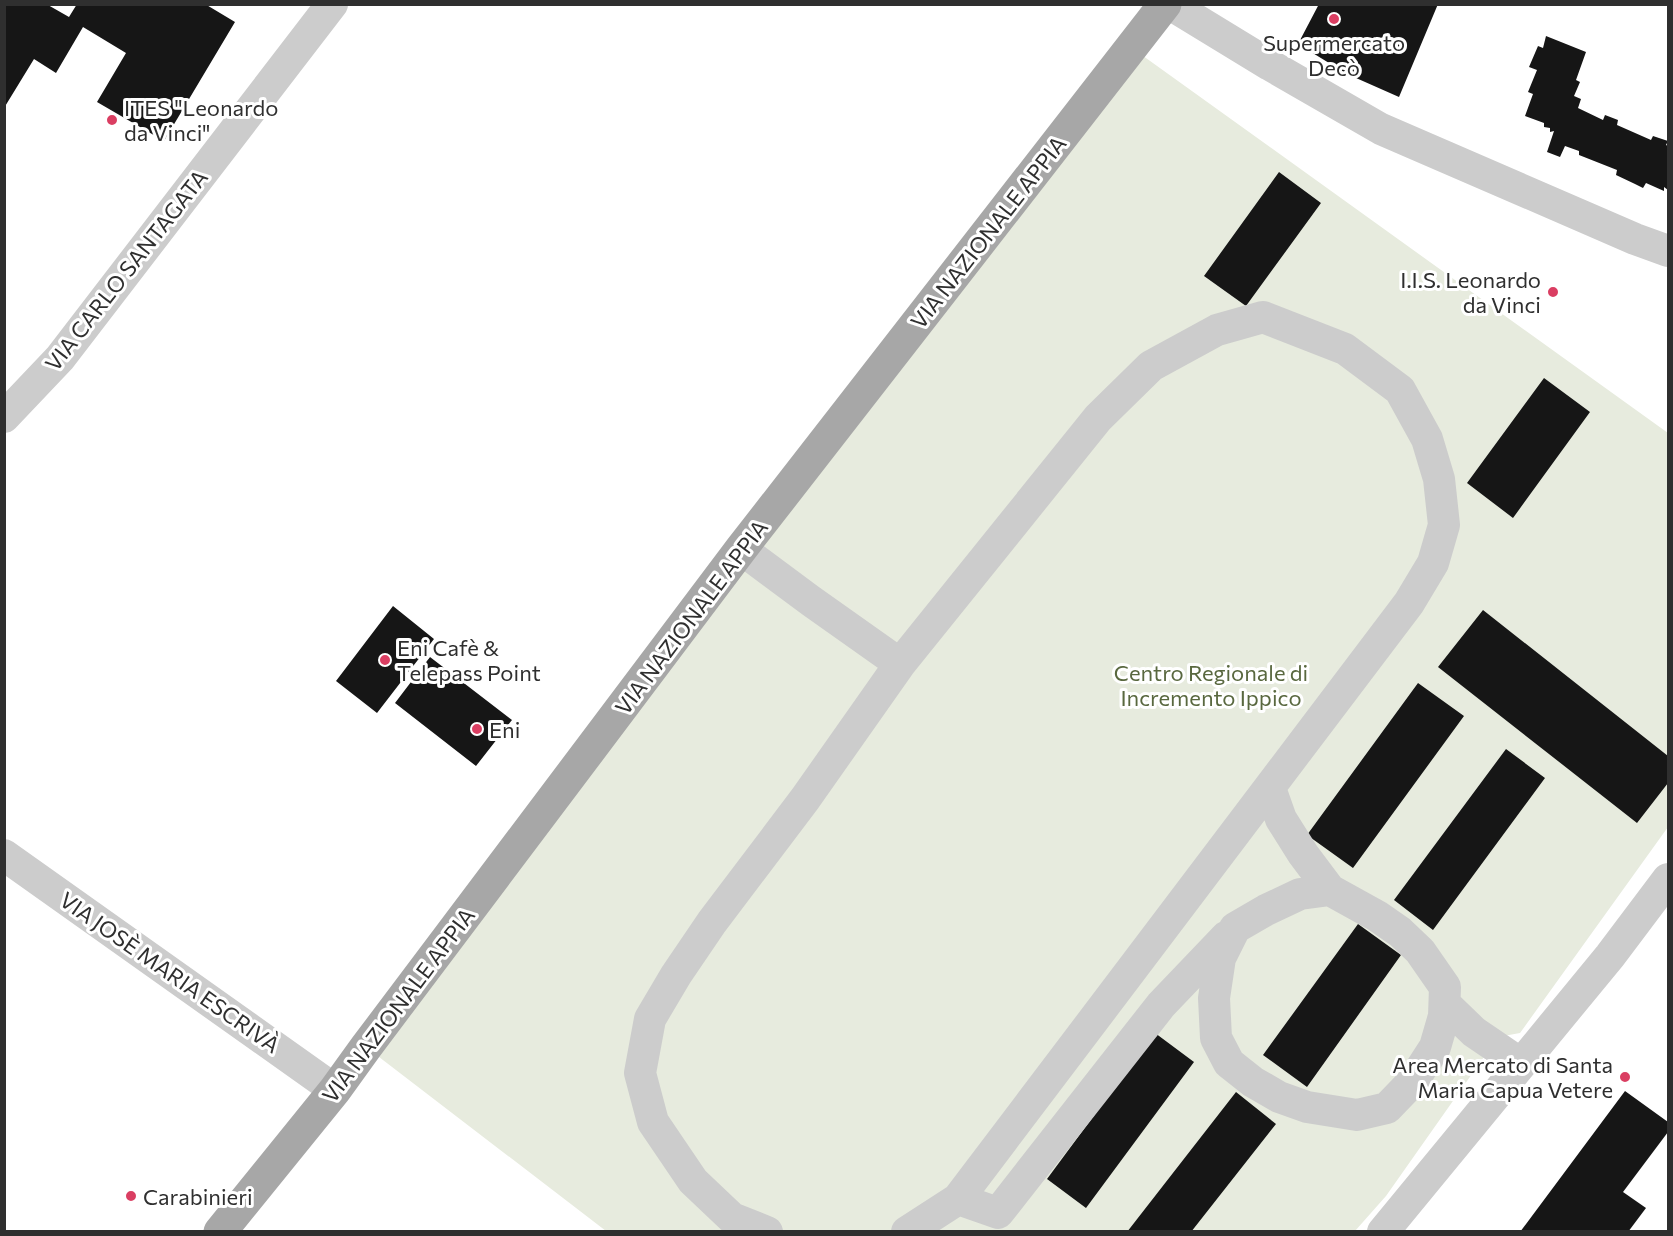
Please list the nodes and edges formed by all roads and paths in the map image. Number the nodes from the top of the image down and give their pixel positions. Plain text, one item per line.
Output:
1 (332, 4) edge
2 (1165, 4) edge
3 (1170, 4) edge
4 (1668, 251) edge
5 (4, 417) edge
6 (741, 549) junction
7 (900, 663) junction
8 (1270, 788) junction
9 (4, 855) edge
10 (1668, 879) edge
11 (1330, 890) junction
12 (1234, 928) junction
13 (1445, 1004) junction
14 (1521, 1064) junction
15 (335, 1090) junction
16 (958, 1199) junction
17 (220, 1232) edge
18 (767, 1232) edge
19 (907, 1232) edge
20 (1383, 1232) edge

1 - 5 street, VIA CARLO SANTAGATA
2 - 6 main road, VIA NAZIONALE APPIA
3 - 4 street
6 - 7 street
6 - 15 main road, VIA NAZIONALE APPIA
7 - 8 street
7 - 18 street
8 - 11 street
8 - 16 street
9 - 15 street, VIA JOSÈ MARIA ESCRIVÀ
10 - 14 street
11 - 12 street
11 - 13 street
12 - 13 street
12 - 16 street
13 - 14 street
14 - 20 street
15 - 17 main road, VIA NAZIONALE APPIA
16 - 19 street

